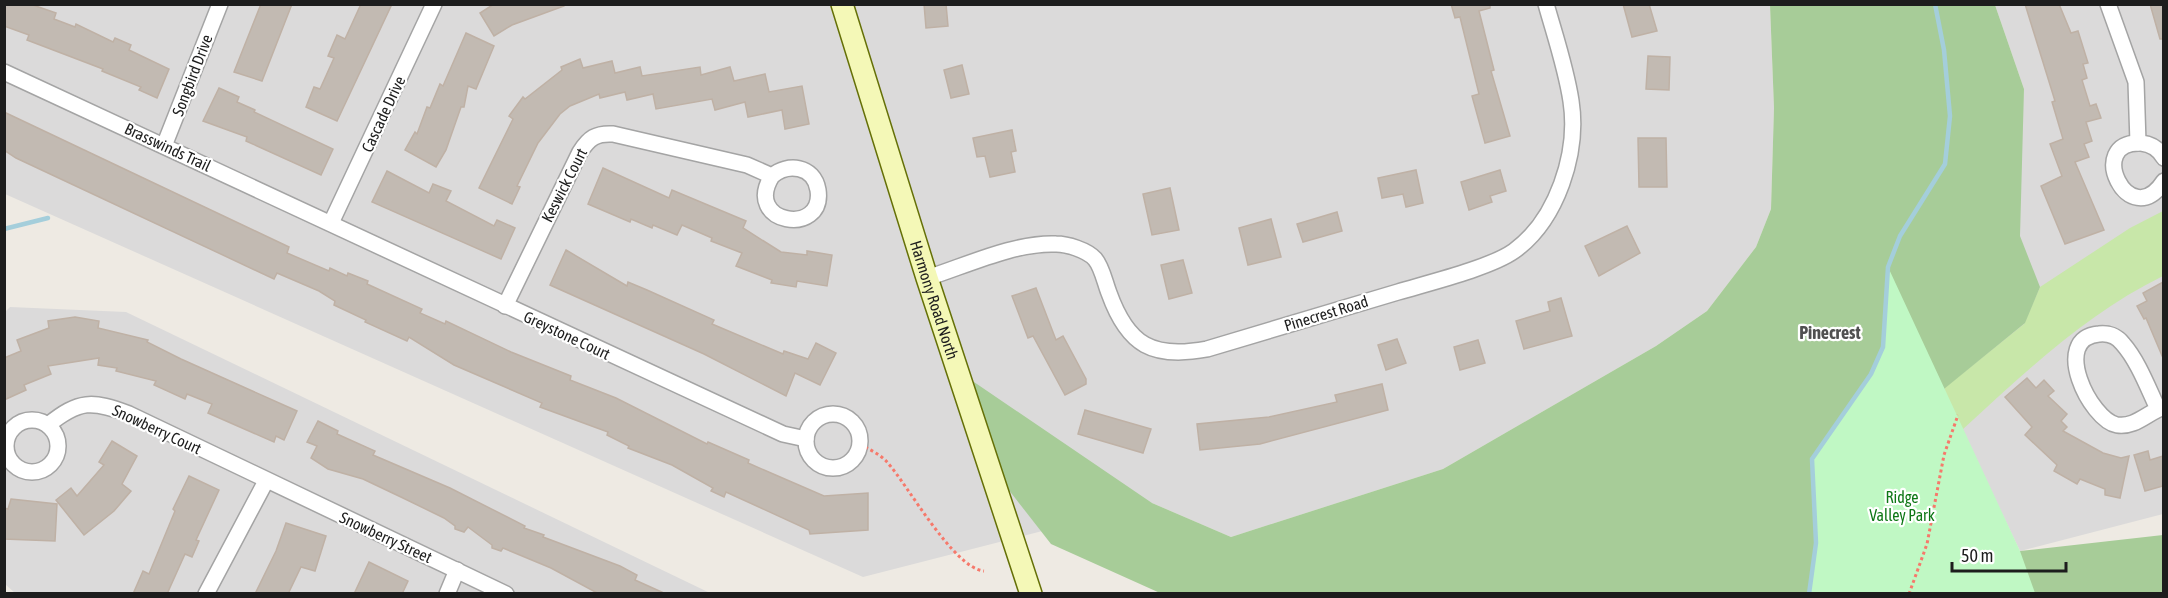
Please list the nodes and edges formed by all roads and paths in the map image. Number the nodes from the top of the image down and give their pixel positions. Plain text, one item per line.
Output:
1 (220, 4) edge
2 (434, 4) edge
3 (842, 4) edge
4 (1546, 4) edge
5 (2108, 4) edge
6 (4, 72) edge
7 (2138, 143) junction
8 (164, 146) junction
9 (2163, 158) edge
10 (772, 176) dead end
11 (2163, 181) edge
12 (331, 222) junction
13 (927, 278) junction
14 (505, 306) junction
15 (2161, 408) edge
16 (1958, 414) dead end
17 (48, 425) dead end
18 (806, 439) junction
19 (860, 444) junction
20 (266, 481) junction
21 (457, 570) junction
22 (984, 571) dead end
23 (206, 594) edge
24 (447, 594) edge
25 (506, 594) edge
26 (1031, 594) edge
27 (1909, 594) edge

1 - 8 street, Songbird Drive
2 - 12 street, Cascade Drive
3 - 13 main road, Harmony Road North
4 - 13 street, Pinecrest Road
5 - 7 street
6 - 8 street, Brasswinds Trail
7 - 9 street
7 - 11 street
8 - 12 street, Brasswinds Trail
10 - 14 street, Keswick Court
12 - 14 street, Greystone Court
13 - 26 main road, Harmony Road North
14 - 18 street, Greystone Court
15 - 15 street
16 - 27 path
17 - 20 street, Snowberry Court
18 - 19 street
18 - 19 street
19 - 22 path
20 - 21 street, Snowberry Street
20 - 23 street
21 - 24 street
21 - 25 street, Snowberry Street

